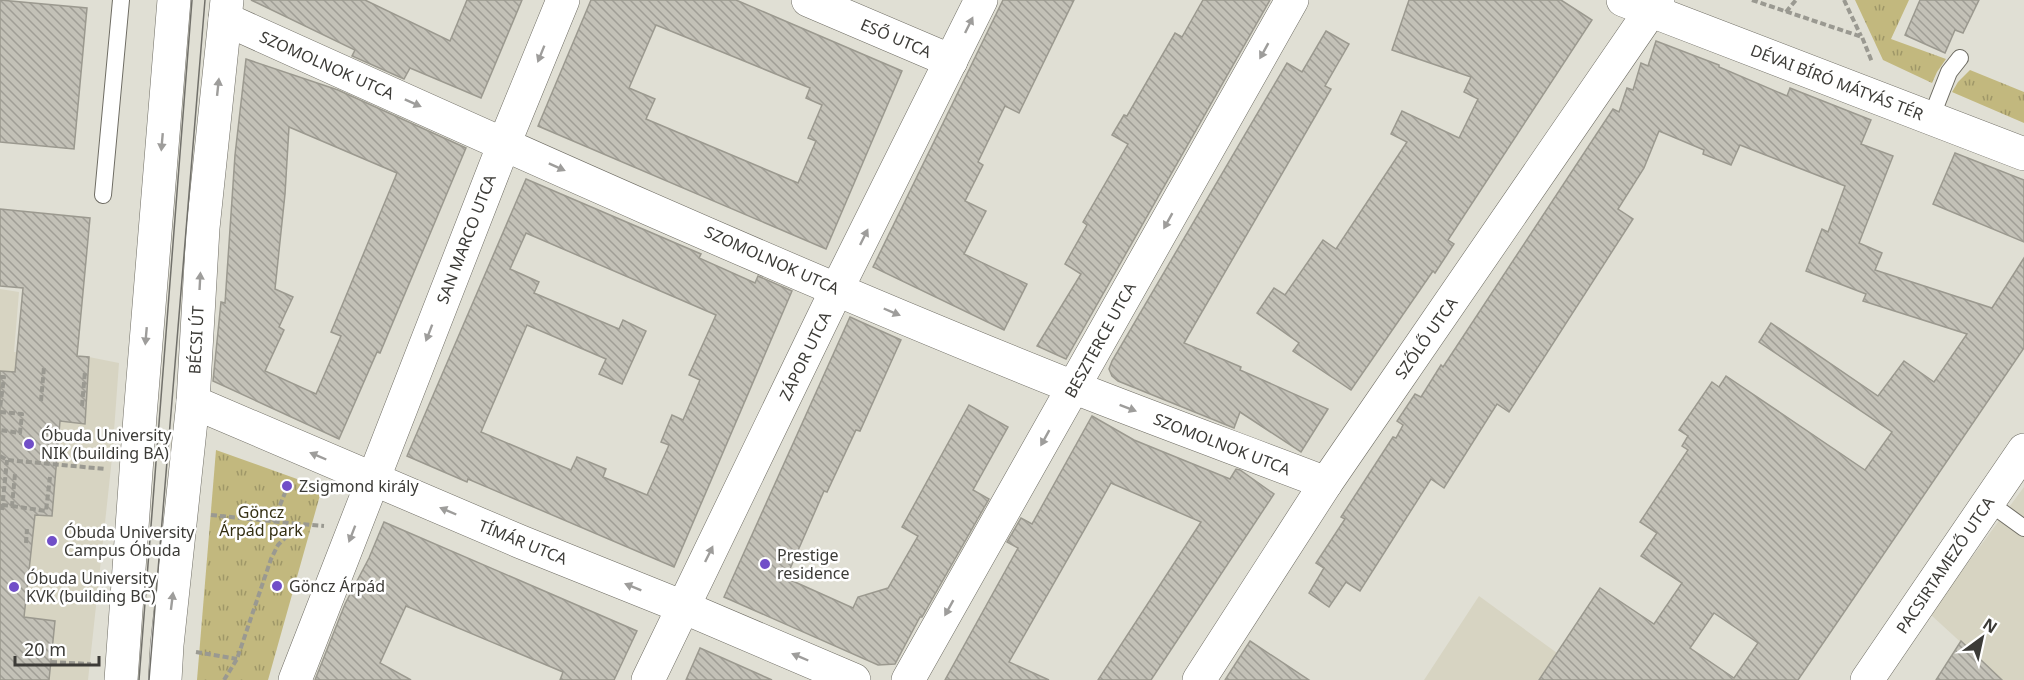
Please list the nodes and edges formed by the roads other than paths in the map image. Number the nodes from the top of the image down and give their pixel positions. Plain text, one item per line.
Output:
1 (121, 0) edge
2 (174, 0) edge
3 (563, 0) edge
4 (808, 0) edge
5 (981, 0) edge
6 (1292, 0) edge
7 (1644, 4) edge
8 (226, 9) edge
9 (1960, 58) dead end
10 (951, 61) junction
11 (1931, 118) junction
12 (504, 144) junction
13 (2024, 154) edge
14 (103, 195) dead end
15 (837, 289) junction
16 (1074, 387) junction
17 (193, 402) junction
18 (2024, 450) edge
19 (372, 479) junction
20 (1326, 483) junction
21 (1988, 502) junction
22 (2024, 528) edge
23 (683, 607) junction
24 (121, 680) edge
25 (165, 680) edge
26 (295, 680) edge
27 (648, 680) edge
28 (854, 680) edge
29 (908, 680) edge
30 (1199, 680) edge
31 (1868, 680) edge

1 - 14 lane
2 -> 24 street
3 -> 12 street, SAN MARCO UTCA
4 - 10 street, ESŐ UTCA
10 -> 5 street, ZÁPOR UTCA
6 -> 16 street, BESZTERCE UTCA
7 - 11 street, DÉVAI BÍRÓ MÁTYÁS TÉR
7 - 20 street, SZŐLŐ UTCA
8 -> 12 street, SZOMOLNOK UTCA
17 -> 8 street, BÉCSI ÚT
9 - 11 lane
15 -> 10 street, ZÁPOR UTCA
11 - 13 street, DÉVAI BÍRÓ MÁTYÁS TÉR
12 -> 15 street, SZOMOLNOK UTCA
12 -> 19 street, SAN MARCO UTCA
15 -> 16 street, SZOMOLNOK UTCA
23 -> 15 street, ZÁPOR UTCA
16 -> 20 street, SZOMOLNOK UTCA
16 -> 29 street, BESZTERCE UTCA
19 -> 17 street, TÍMÁR UTCA
25 -> 17 street, BÉCSI ÚT
18 - 21 street, PACSIRTAMEZŐ UTCA
23 -> 19 street, TÍMÁR UTCA
19 -> 26 street
20 - 30 street, SZŐLŐ UTCA
21 - 22 lane
21 - 31 street, PACSIRTAMEZŐ UTCA
23 - 27 street, ZÁPOR UTCA
28 -> 23 street, TÍMÁR UTCA

